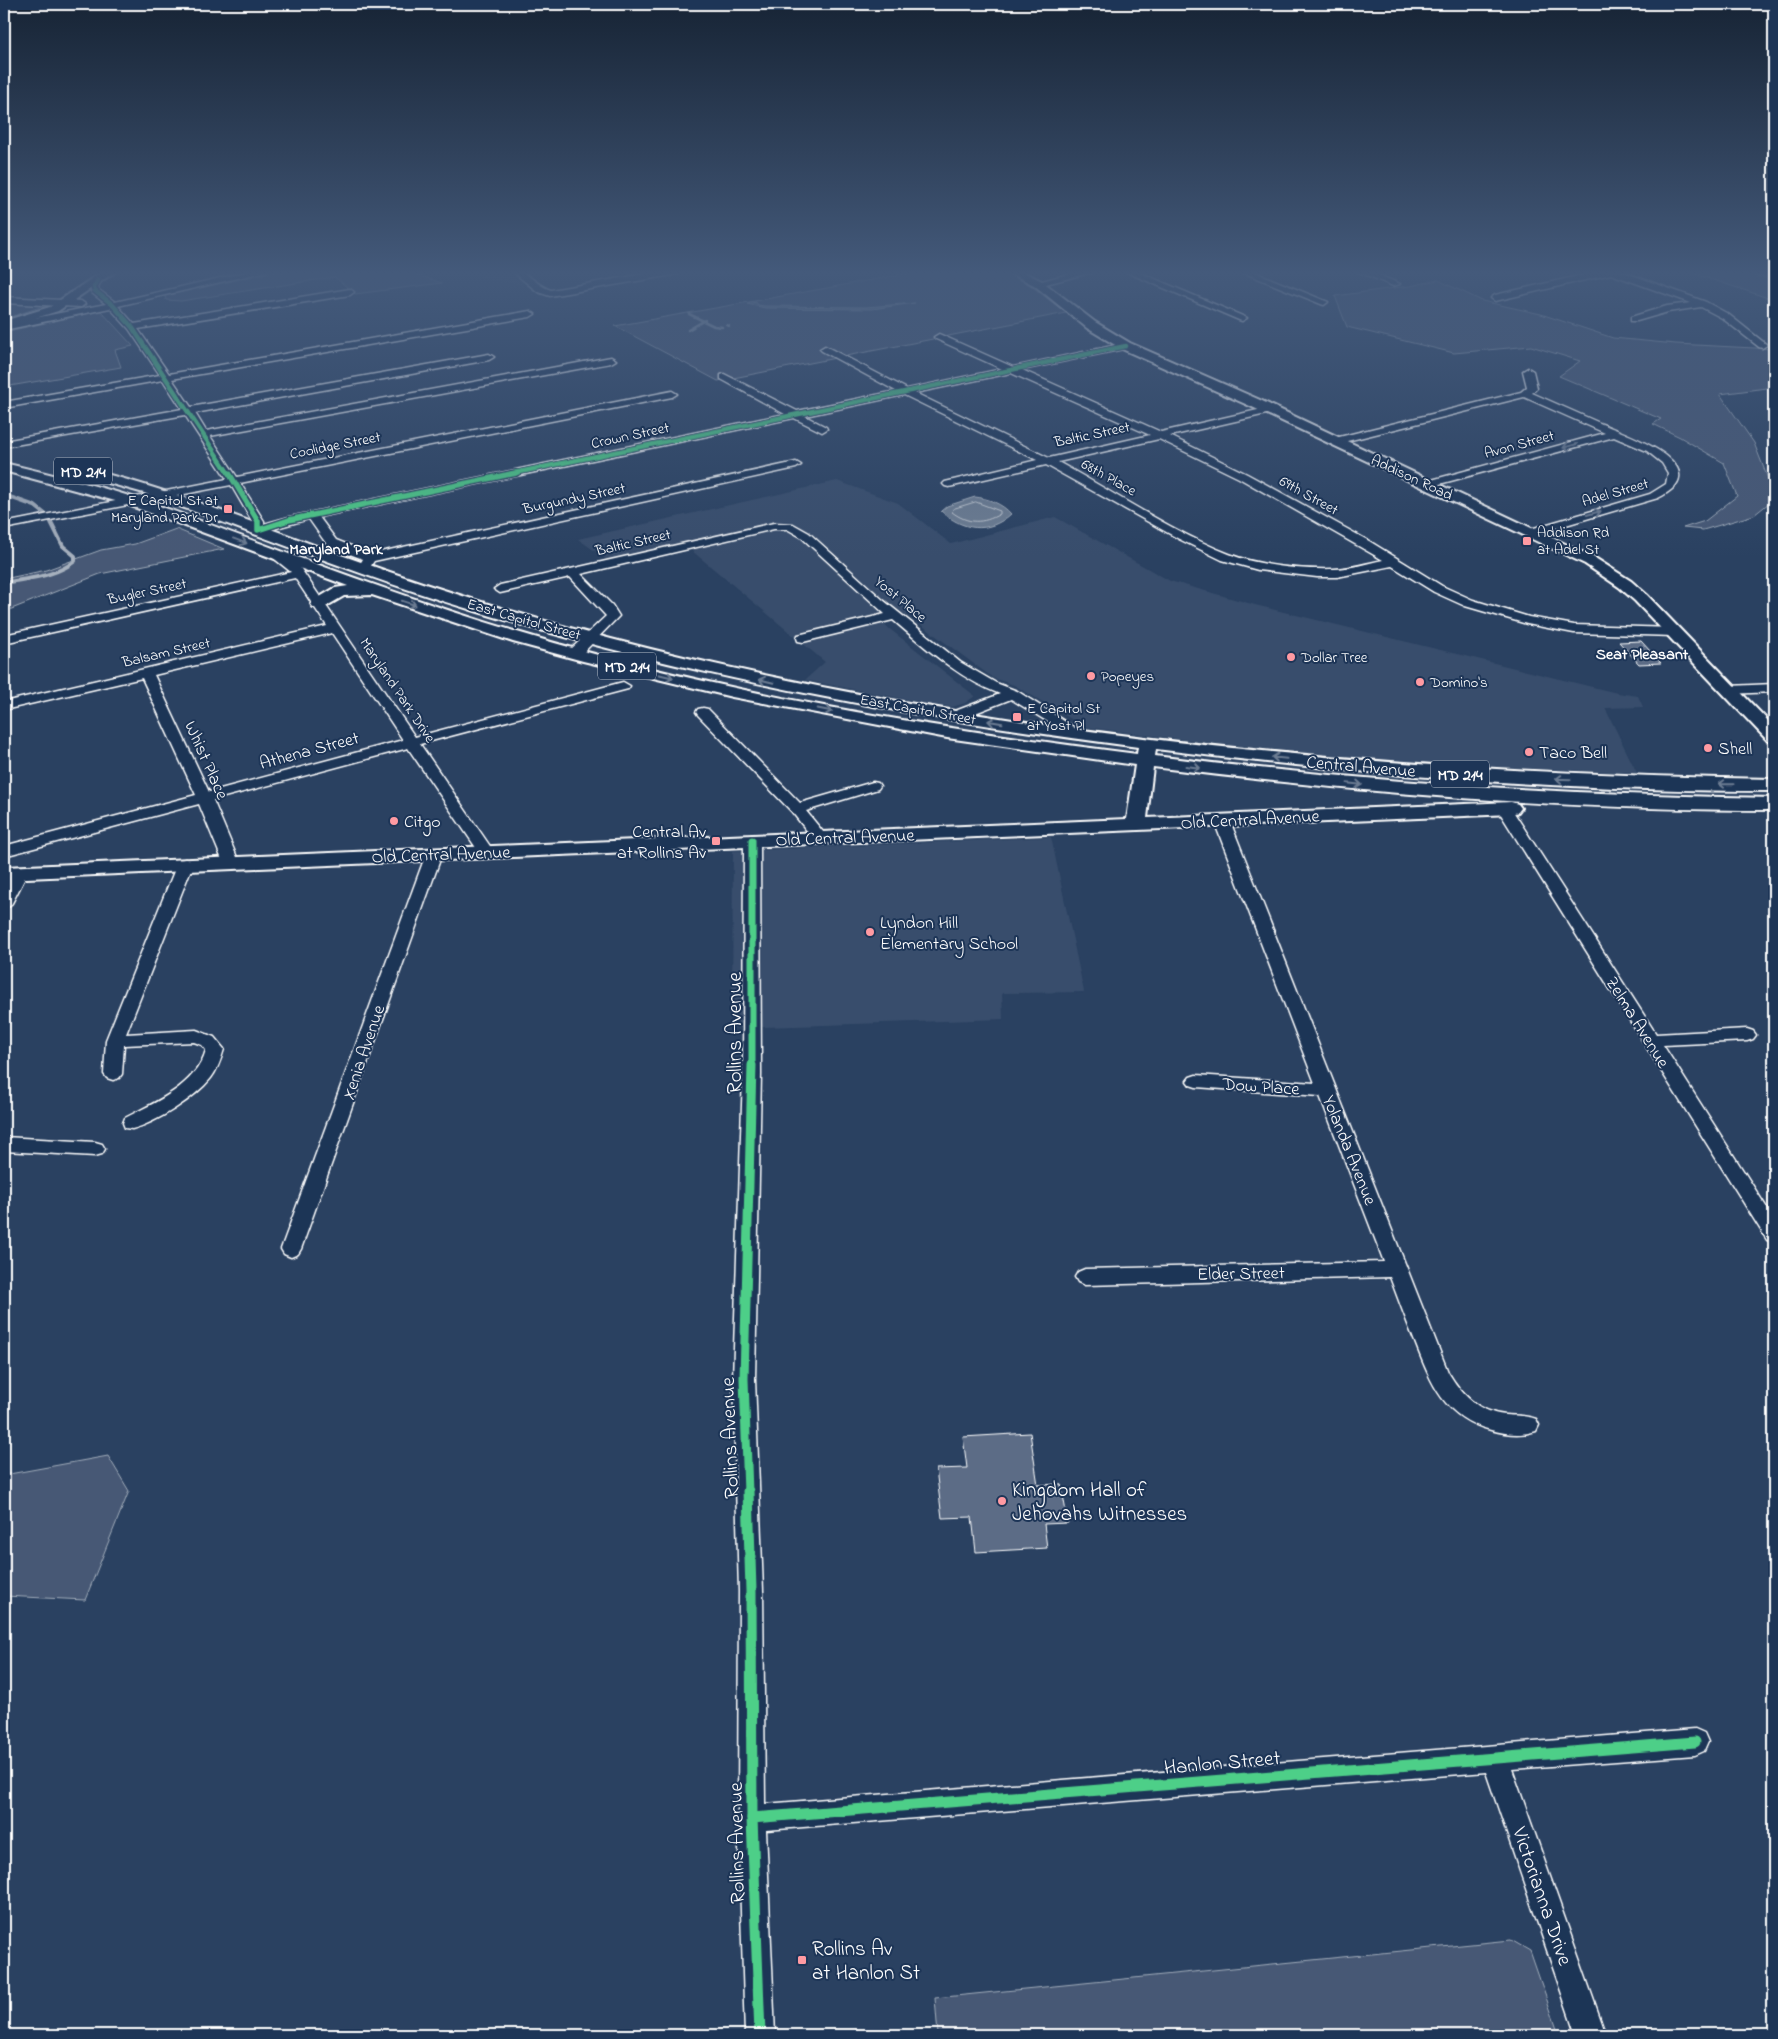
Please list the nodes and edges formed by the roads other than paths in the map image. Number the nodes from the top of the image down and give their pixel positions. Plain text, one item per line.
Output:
1 (159, 366) edge
2 (229, 366) edge
3 (438, 366) edge
4 (577, 366) edge
5 (857, 366) edge
6 (1005, 366) edge
7 (1032, 366) edge
8 (1172, 366) edge
9 (1014, 370) junction
10 (1528, 371) dead end
11 (166, 377) junction
12 (724, 377) dead end
13 (908, 393) junction
14 (672, 394) dead end
15 (1525, 394) junction
16 (4, 405) edge
17 (1271, 410) junction
18 (189, 411) junction
19 (793, 416) junction
20 (822, 430) dead end
21 (1617, 433) junction
22 (205, 434) junction
23 (1161, 436) junction
24 (1336, 441) junction
25 (4, 444) edge
26 (1047, 461) junction
27 (796, 464) dead end
28 (4, 467) edge
29 (96, 475) dead end
30 (234, 481) junction
31 (949, 484) dead end
32 (1428, 484) junction
33 (160, 495) junction
34 (128, 500) junction
35 (312, 516) junction
36 (4, 526) edge
37 (774, 526) joint
38 (258, 530) junction
39 (1531, 532) junction
40 (275, 553) junction
41 (1394, 562) junction
42 (367, 563) junction
43 (573, 573) junction
44 (298, 574) junction
45 (500, 589) dead end
46 (377, 592) junction
47 (319, 604) junction
48 (895, 616) junction
49 (336, 628) junction
50 (1674, 632) junction
51 (591, 638) junction
52 (802, 638) dead end
53 (4, 639) edge
54 (575, 653) junction
55 (147, 674) junction
56 (624, 686) dead end
57 (1774, 688) edge
58 (1728, 690) junction
59 (1012, 694) junction
60 (4, 706) edge
61 (703, 712) dead end
62 (955, 716) junction
63 (1079, 735) junction
64 (1774, 737) edge
65 (413, 742) junction
66 (1146, 752) junction
67 (1774, 785) edge
68 (873, 786) dead end
69 (204, 797) junction
70 (1657, 801) junction
71 (1774, 804) edge
72 (797, 808) junction
73 (1504, 808) junction
74 (1222, 821) junction
75 (1136, 824) junction
76 (820, 838) junction
77 (752, 840) junction
78 (4, 851) edge
79 (486, 852) junction
80 (434, 854) junction
81 (231, 862) junction
82 (185, 864) junction
83 (12, 872) edge
84 (4, 903) edge
85 (1747, 1036) dead end
86 (115, 1040) junction
87 (1649, 1040) junction
88 (113, 1074) dead end
89 (1196, 1081) dead end
90 (1326, 1090) junction
91 (132, 1123) dead end
92 (4, 1144) edge
93 (94, 1149) dead end
94 (1774, 1235) edge
95 (292, 1249) dead end
96 (1397, 1269) junction
97 (1085, 1276) dead end
98 (1528, 1425) dead end
99 (1695, 1742) dead end
100 (1495, 1758) junction
101 (752, 1818) junction
102 (760, 2035) edge
103 (1591, 2035) edge

1 - 11 street
2 - 11 street
3 - 18 street
4 - 22 street
5 - 13 street, 68th Place
6 - 9 street, 69th Street
7 - 9 street, Crown Street
8 - 17 main road, Addison Road
9 - 13 street, Crown Street
9 - 23 street, 69th Street
10 - 15 street
11 - 16 street
11 - 18 street
12 - 19 street
13 - 19 street, Crown Street
13 - 26 street, 68th Place
14 - 30 street, Coolidge Street
15 - 21 street, Adel Street
15 - 24 street
17 - 23 street, Baltic Street
17 - 24 main road, Addison Road
18 - 22 street
18 - 25 street
19 - 20 street
19 - 35 street, Crown Street
21 -> 32 street, Avon Street
39 -> 21 street, Adel Street
22 - 30 street
23 - 26 street, Baltic Street
23 - 41 street, 69th Street
24 - 32 main road, Addison Road
26 - 31 street, Baltic Street
26 - 41 street, 68th Place
27 - 42 street, Burgundy Street
28 - 34 main road, East Capitol Street / MD 214
29 - 33 main road, East Capitol Street / MD 214
30 - 33 street, Coolidge Street
30 - 38 street
32 - 39 main road, Addison Road
33 - 34 street, Coolidge Street
33 - 38 main road, East Capitol Street / MD 214
34 - 36 street, Coolidge Street
34 -> 40 main road, East Capitol Street / MD 214
35 - 38 street, Crown Street
35 - 42 street
37 - 43 street, Baltic Street
37 - 48 street, Yost Place
38 - 42 main road, East Capitol Street / MD 214
39 - 50 main road, Addison Road
40 - 44 street, Maryland Park Drive
40 - 46 main road, East Capitol Street / MD 214
41 - 50 street, 69th Street
42 - 51 main road, East Capitol Street / MD 214
43 - 45 street, Baltic Street
43 - 51 street
44 - 47 street, Maryland Park Drive
44 - 53 street, Bugler Street
46 - 47 main road
46 -> 54 main road, East Capitol Street / MD 214
47 - 49 street, Maryland Park Drive
48 - 52 street
48 - 59 street, Yost Place
49 - 55 street, Balsam Street
49 - 65 street, Maryland Park Drive
50 - 58 main road, Addison Road
51 - 54 street
62 -> 51 main road, East Capitol Street / MD 214
54 -> 66 main road, East Capitol Street / MD 214
55 - 60 street, Balsam Street
55 - 69 street, Whist Place
56 - 65 street, Athena Street
57 - 58 street
58 - 64 main road, Addison Road
59 - 62 street
59 - 63 street, Yost Place
61 - 72 street
63 -> 62 main road, East Capitol Street / MD 214
63 - 66 main road, East Capitol Street / MD 214
65 - 69 street, Athena Street
65 - 79 street, Maryland Park Drive
67 -> 66 main road, Central Avenue / MD 214
66 -> 70 main road, Central Avenue / MD 214
66 - 75 main road
68 - 72 street
69 - 78 street, Athena Street
69 - 81 street, Whist Place
70 - 71 main road, Central Avenue / MD 214
70 - 73 main road, Old Central Avenue
72 - 76 street
73 - 74 main road, Old Central Avenue
73 - 87 street, Zelma Avenue
74 - 75 main road, Old Central Avenue
74 - 90 street, Yolanda Avenue
75 - 76 main road, Old Central Avenue
76 - 77 main road, Old Central Avenue
77 - 79 main road, Old Central Avenue
77 - 101 street, Rollins Avenue
79 - 80 main road, Old Central Avenue
80 - 81 main road, Old Central Avenue
80 - 95 street, Xenia Avenue
81 - 82 main road, Old Central Avenue
82 - 83 main road, Old Central Avenue
82 - 86 street
83 - 84 street
85 - 87 street
86 - 88 street
86 - 91 street
87 - 94 street, Zelma Avenue
89 - 90 street, Dow Place
90 - 96 street, Yolanda Avenue
92 - 93 street
96 - 97 street, Elder Street
96 - 98 street, Yolanda Avenue
99 - 100 street, Hanlon Street
100 - 101 street, Hanlon Street
100 - 103 street, Victorianna Drive
101 - 102 street, Rollins Avenue

